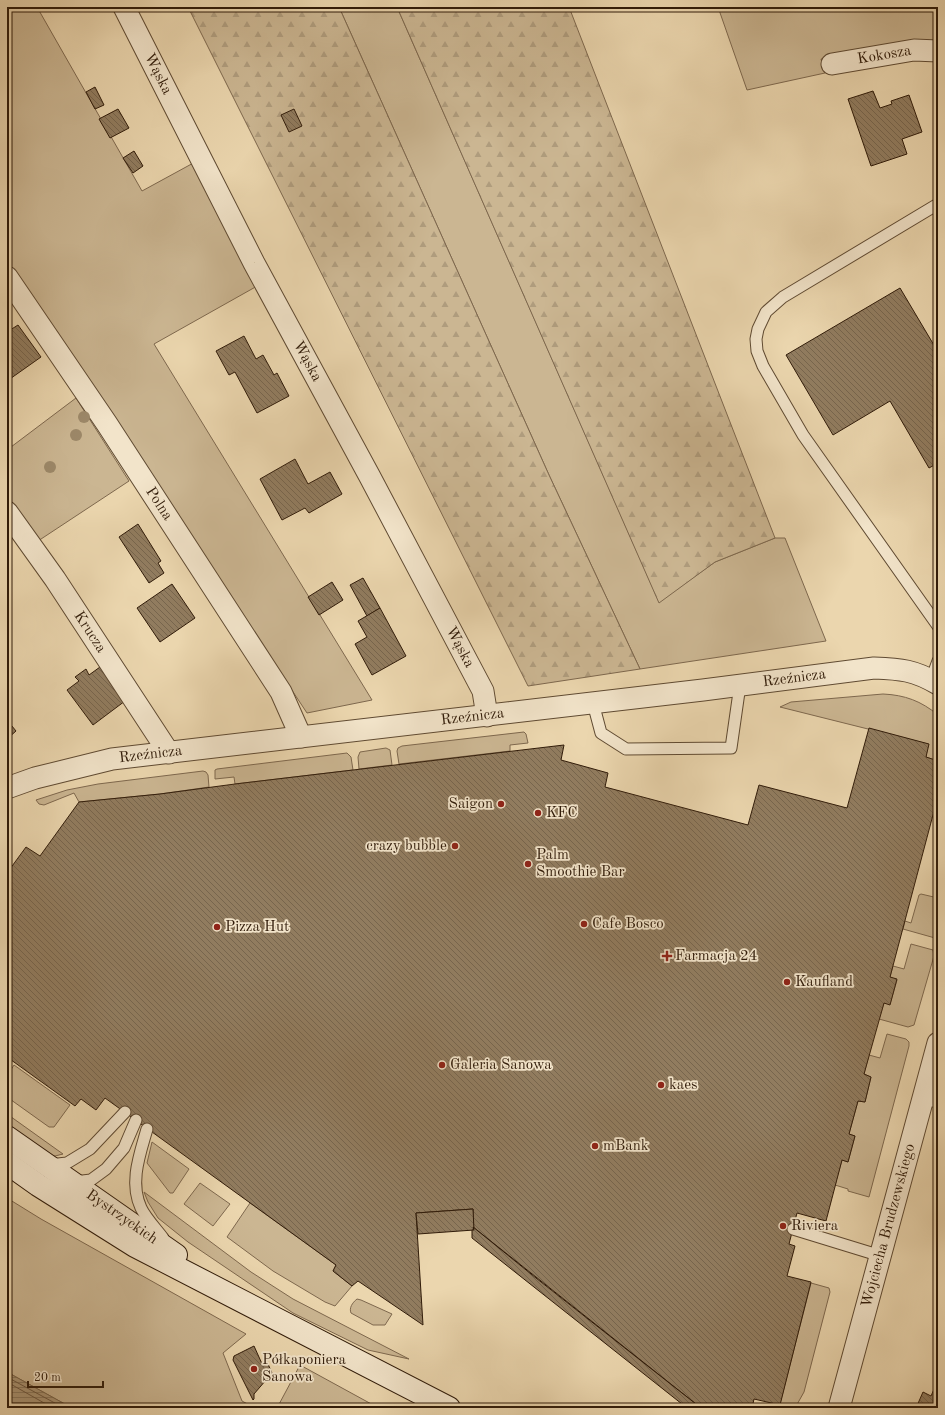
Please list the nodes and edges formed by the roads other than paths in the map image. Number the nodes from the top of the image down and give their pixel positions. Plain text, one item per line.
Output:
1 (124, 7) edge
2 (938, 51) edge
3 (832, 64) dead end
4 (938, 204) edge
5 (7, 277) edge
6 (7, 512) edge
7 (938, 626) edge
8 (936, 675) edge
9 (740, 685) junction
10 (593, 703) junction
11 (487, 716) junction
12 (301, 737) junction
13 (169, 753) junction
14 (7, 788) edge
15 (938, 1043) edge
16 (930, 1101) edge
17 (125, 1112) dead end
18 (136, 1120) dead end
19 (147, 1129) dead end
20 (7, 1137) edge
21 (7, 1164) edge
22 (46, 1165) junction
23 (72, 1182) junction
24 (38, 1185) junction
25 (793, 1229) dead end
26 (174, 1253) junction
27 (881, 1256) junction
28 (236, 1298) junction
29 (449, 1408) edge
30 (839, 1408) edge

1 - 11 street, Wąska
2 - 3 street, Kokosza
4 - 7 lane
5 - 12 street, Polna
6 - 13 street, Krucza
8 - 9 street, Rzeźnicza
9 - 10 street, Rzeźnicza
9 - 10 lane
10 - 11 street, Rzeźnicza
11 - 12 street, Rzeźnicza
12 - 13 street, Rzeźnicza
13 - 14 street, Rzeźnicza
15 - 16 street, Wojciecha Brudzewskiego
16 - 27 street, Wojciecha Brudzewskiego
17 - 22 lane
18 - 23 lane
19 - 26 lane
20 - 22 street, Bystrzyckich
21 - 24 street, Bystrzyckich
22 - 23 street, Bystrzyckich
23 - 24 lane
23 - 26 street, Bystrzyckich
24 - 28 street, Bystrzyckich
25 - 27 lane
26 - 28 street, Bystrzyckich
27 - 30 street, Wojciecha Brudzewskiego
28 - 29 street, Bystrzyckich

